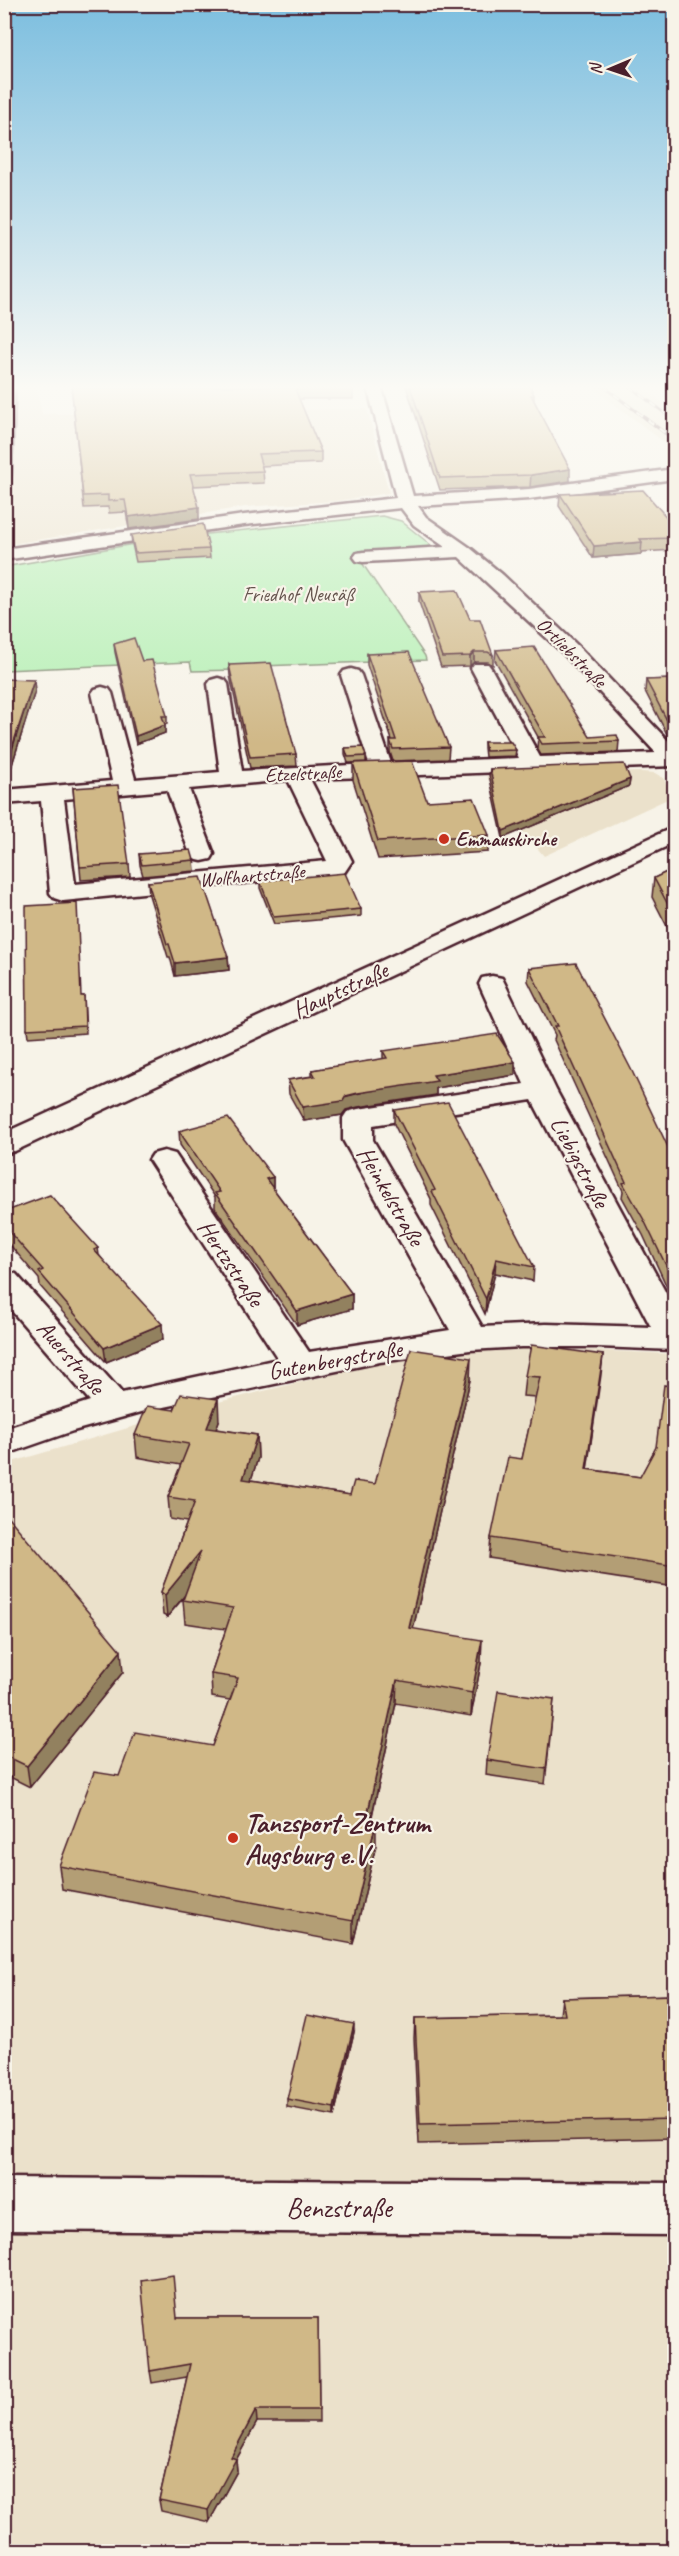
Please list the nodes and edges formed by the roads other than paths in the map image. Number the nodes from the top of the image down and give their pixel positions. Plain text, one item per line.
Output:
1 (377, 505) edge
2 (408, 505) edge
3 (463, 551) junction
4 (4, 555) edge
5 (363, 557) dead end
6 (482, 668) edge
7 (351, 675) dead end
8 (219, 684) dead end
9 (102, 693) dead end
10 (675, 759) edge
11 (533, 764) junction
12 (382, 769) junction
13 (296, 773) junction
14 (232, 778) junction
15 (175, 782) junction
16 (125, 786) junction
17 (52, 794) junction
18 (4, 797) edge
19 (675, 834) edge
20 (202, 854) dead end
21 (492, 984) dead end
22 (542, 1090) junction
23 (4, 1145) edge
24 (164, 1160) dead end
25 (4, 1281) edge
26 (675, 1338) edge
27 (472, 1339) junction
28 (300, 1365) junction
29 (113, 1405) junction
30 (4, 1443) edge
31 (4, 2204) edge
32 (675, 2209) edge

1 - 4 street
2 - 3 street, Ortliebstraße
3 - 5 street
3 - 10 street, Ortliebstraße
6 - 11 street
7 - 12 street
8 - 14 street
9 - 16 street
10 - 11 street, Etzelstraße
11 - 12 street, Etzelstraße
12 - 13 street, Etzelstraße
13 - 14 street, Etzelstraße
13 - 17 street, Wolfhartstraße
14 - 15 street, Etzelstraße
15 - 16 street, Etzelstraße
15 - 20 street
16 - 17 street, Etzelstraße
17 - 18 street, Etzelstraße
19 - 23 street, Hauptstraße
21 - 22 street, Liebigstraße
22 - 26 street, Liebigstraße
22 - 27 street, Heinkelstraße
24 - 28 street, Hertzstraße
25 - 29 street, Auerstraße
26 - 27 street, Gutenbergstraße
27 - 28 street, Gutenbergstraße
28 - 29 street, Gutenbergstraße
29 - 30 street, Gutenbergstraße
31 - 32 street, Benzstraße

